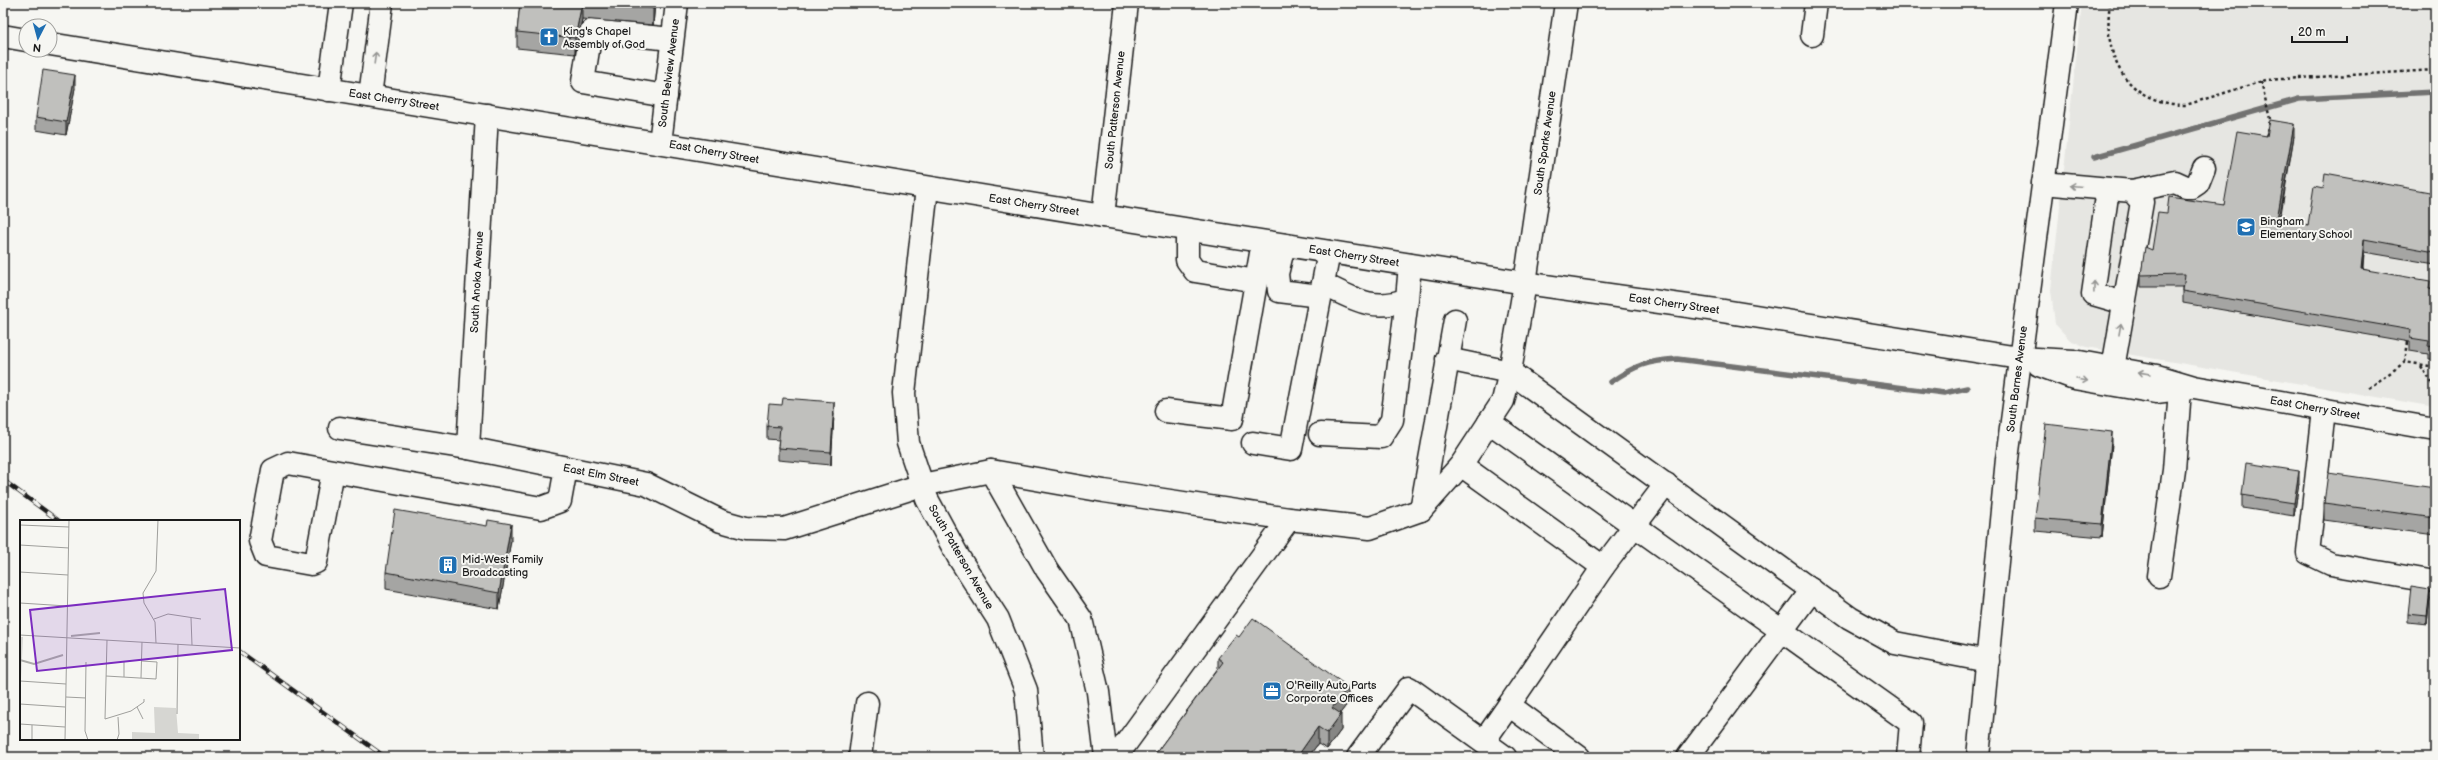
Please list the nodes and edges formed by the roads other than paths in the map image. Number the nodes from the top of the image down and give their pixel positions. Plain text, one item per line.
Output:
1 (341, 3) edge
2 (382, 3) edge
3 (677, 3) edge
4 (1127, 3) edge
5 (1566, 3) edge
6 (1816, 3) edge
7 (2067, 3) edge
8 (1812, 35) dead end
9 (3, 36) edge
10 (18, 39) edge
11 (672, 40) junction
12 (58, 45) edge
13 (329, 90) junction
14 (370, 96) junction
15 (666, 96) junction
16 (487, 115) junction
17 (660, 143) junction
18 (2204, 168) dead end
19 (2043, 183) junction
20 (926, 188) junction
21 (2108, 189) junction
22 (2132, 191) junction
23 (1103, 216) junction
24 (1187, 230) junction
25 (1273, 243) junction
26 (1329, 252) junction
27 (1410, 265) junction
28 (1257, 281) junction
29 (1525, 283) junction
30 (1321, 290) junction
31 (1407, 299) junction
32 (2124, 303) junction
33 (1455, 320) dead end
34 (2019, 358) junction
35 (1447, 360) junction
36 (2113, 368) junction
37 (1510, 372) junction
38 (2187, 388) junction
39 (2324, 410) junction
40 (1166, 411) dead end
41 (1489, 422) junction
42 (340, 428) dead end
43 (2435, 429) edge
44 (1320, 434) dead end
45 (1253, 443) dead end
46 (468, 448) junction
47 (1461, 465) junction
48 (566, 468) junction
49 (333, 471) junction
50 (991, 471) junction
51 (1666, 484) junction
52 (922, 485) junction
53 (1421, 510) junction
54 (1289, 518) junction
55 (1634, 526) junction
56 (1603, 567) junction
57 (2159, 576) dead end
58 (2435, 582) edge
59 (1812, 590) junction
60 (1781, 630) junction
61 (1988, 661) junction
62 (867, 703) dead end
63 (1509, 706) junction
64 (1484, 741) junction
65 (860, 757) edge
66 (1032, 757) edge
67 (1106, 757) edge
68 (1116, 757) edge
69 (1358, 757) edge
70 (1505, 757) edge
71 (1579, 757) edge
72 (1688, 757) edge
73 (1908, 757) edge
74 (1978, 757) edge

1 - 13 street
14 -> 2 street
3 - 11 street, South Belview Avenue
4 - 23 street, South Patterson Avenue
5 - 29 street, South Sparks Avenue
6 - 8 street
7 - 19 street, South Barnes Avenue
9 - 10 street
11 - 15 street, South Belview Avenue
11 - 15 street
12 - 13 street, East Cherry Street
13 - 14 street, East Cherry Street
14 - 16 street, East Cherry Street
15 - 17 street, South Belview Avenue
16 - 17 street, East Cherry Street
16 - 46 street, South Anoka Avenue
17 - 20 street, East Cherry Street
18 - 22 street
21 -> 19 street
19 - 34 street, South Barnes Avenue
20 - 23 street, East Cherry Street
20 - 52 street, South Patterson Avenue
21 - 22 street
32 -> 21 street
22 - 32 street
23 - 24 street, East Cherry Street
24 - 25 street, East Cherry Street
24 - 28 street
25 - 26 street, East Cherry Street
25 - 28 street
25 - 30 street
26 - 27 street, East Cherry Street
26 - 30 street
27 - 29 street, East Cherry Street
27 - 31 street
28 - 40 street
29 - 34 street, East Cherry Street
29 - 37 street, South Sparks Avenue
30 - 31 street
30 - 45 street
31 - 44 street
36 -> 32 street
33 - 35 street
34 - 36 street, East Cherry Street
34 -> 38 street, East Cherry Street
34 - 61 street, South Barnes Avenue
35 - 37 street
35 - 53 street
38 -> 36 street, East Cherry Street
37 - 41 street, South Sparks Avenue
37 - 51 street
38 - 39 street, East Cherry Street
38 - 57 street
39 - 43 street, East Cherry Street
39 - 58 street
41 - 47 street, South Sparks Avenue
41 - 55 street
42 - 46 street, East Elm Street
46 - 48 street, East Elm Street
47 - 53 street, South Sparks Avenue
47 - 56 street
48 - 49 street
48 - 52 street, East Elm Street
49 - 49 street
50 - 52 street, East Elm Street
50 - 54 street
50 - 67 street
51 - 55 street
51 - 59 street
52 - 66 street, South Patterson Avenue
53 - 54 street
54 - 68 street
55 - 56 street
55 - 60 street
56 - 63 street
59 - 60 street
59 - 61 street
60 - 72 street
60 - 73 street
61 - 74 street, South Barnes Avenue
62 - 65 street
63 - 64 street
63 - 71 street
64 - 69 street
64 - 70 street

